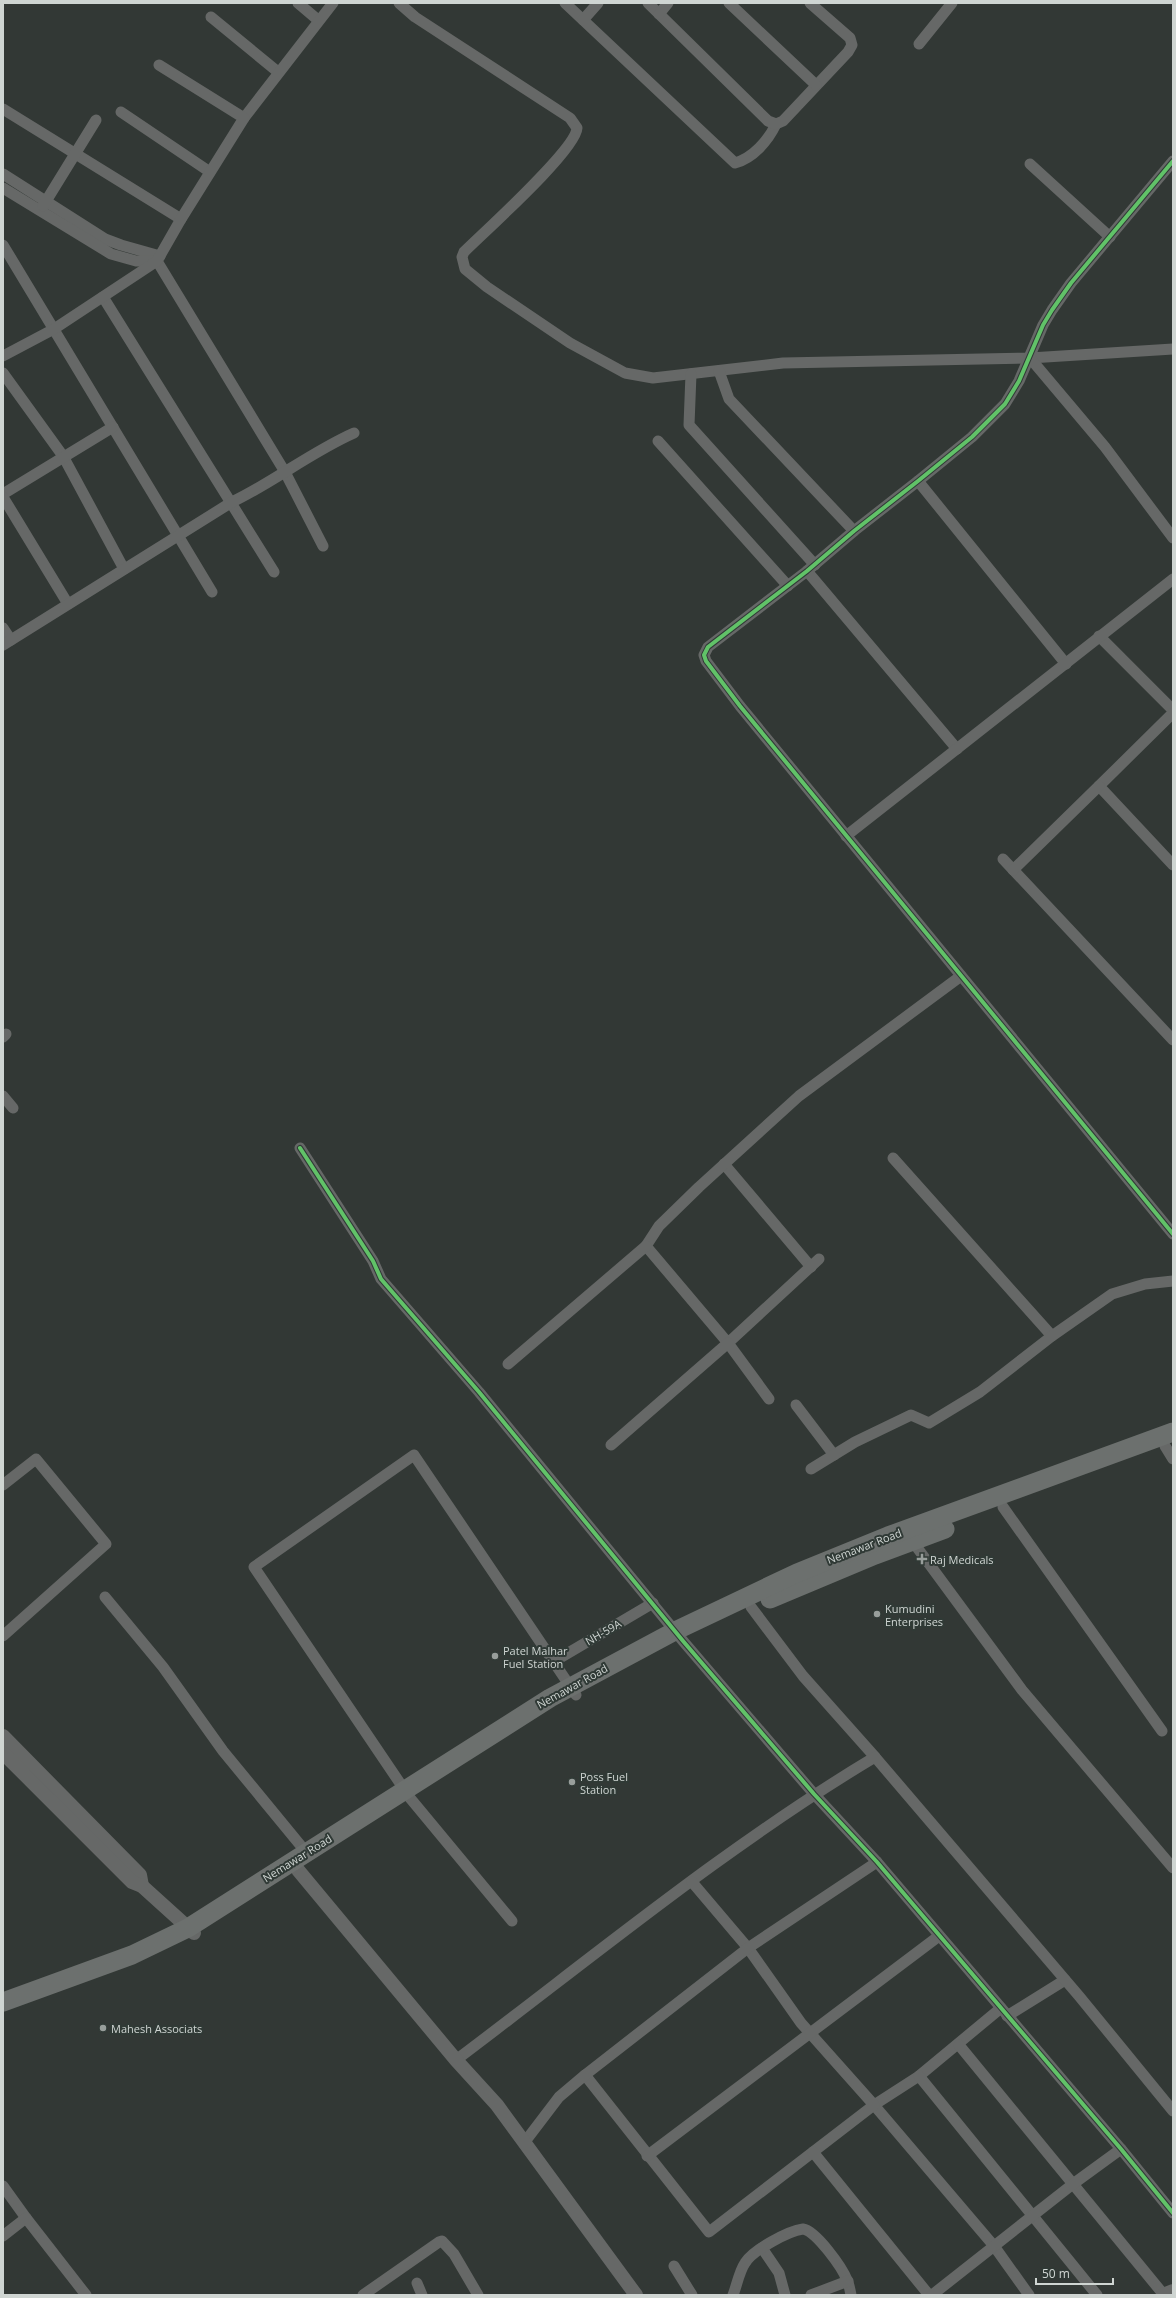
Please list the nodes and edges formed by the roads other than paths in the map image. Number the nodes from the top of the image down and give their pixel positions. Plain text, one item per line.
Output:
1 (298, 3) edge
2 (332, 3) edge
3 (399, 3) edge
4 (565, 3) edge
5 (598, 3) edge
6 (648, 3) edge
7 (668, 3) edge
8 (729, 3) edge
9 (952, 3) edge
10 (815, 4) edge
11 (659, 14) junction
12 (211, 17) dead end
13 (318, 20) junction
14 (583, 20) junction
15 (919, 44) dead end
16 (159, 64) dead end
17 (278, 72) junction
18 (816, 85) junction
19 (3, 109) edge
20 (121, 112) dead end
21 (244, 118) junction
22 (96, 120) dead end
23 (776, 124) junction
24 (76, 152) junction
25 (1173, 162) edge
26 (1030, 164) dead end
27 (210, 172) junction
28 (3, 174) edge
29 (3, 188) edge
30 (46, 201) junction
31 (40, 212) junction
32 (181, 219) junction
33 (1110, 237) junction
34 (3, 245) edge
35 (158, 259) junction
36 (103, 297) junction
37 (54, 329) junction
38 (1173, 349) edge
39 (3, 356) edge
40 (1030, 358) junction
41 (719, 371) junction
42 (3, 373) edge
43 (691, 374) junction
44 (113, 427) junction
45 (354, 433) dead end
46 (658, 441) dead end
47 (64, 457) junction
48 (284, 472) junction
49 (918, 481) junction
50 (3, 496) edge
51 (232, 502) junction
52 (854, 530) junction
53 (178, 535) junction
54 (1173, 538) edge
55 (323, 546) dead end
56 (811, 568) junction
57 (124, 569) junction
58 (274, 572) dead end
59 (1173, 579) edge
60 (788, 586) junction
61 (212, 592) dead end
62 (68, 604) junction
63 (3, 628) edge
64 (1099, 636) junction
65 (7, 643) edge
66 (1066, 664) junction
67 (1173, 710) edge
68 (1173, 713) edge
69 (957, 749) junction
70 (1099, 786) junction
71 (846, 836) junction
72 (1003, 859) dead end
73 (1173, 865) edge
74 (1013, 870) junction
75 (961, 976) junction
76 (1173, 1039) edge
77 (3, 1096) edge
78 (14, 1108) dead end
79 (300, 1148) dead end
80 (893, 1158) dead end
81 (724, 1164) junction
82 (1173, 1234) edge
83 (646, 1246) junction
84 (1173, 1281) edge
85 (1052, 1336) junction
86 (728, 1343) junction
87 (508, 1364) dead end
88 (769, 1399) dead end
89 (796, 1405) dead end
90 (611, 1445) dead end
91 (1171, 1445) edge
92 (834, 1455) junction
93 (811, 1469) dead end
94 (3, 1485) edge
95 (1003, 1506) junction
96 (913, 1542) junction
97 (877, 1548) junction
98 (105, 1598) dead end
99 (653, 1603) junction
100 (751, 1607) junction
101 (3, 1636) edge
102 (679, 1636) junction
103 (553, 1662) junction
104 (573, 1691) junction
105 (1162, 1731) dead end
106 (3, 1736) edge
107 (3, 1753) edge
108 (875, 1757) junction
109 (407, 1794) junction
110 (814, 1794) junction
111 (306, 1852) junction
112 (877, 1862) junction
113 (1173, 1868) edge
114 (298, 1870) junction
115 (692, 1882) junction
116 (142, 1886) junction
117 (512, 1921) dead end
118 (192, 1931) junction
119 (939, 1936) junction
120 (748, 1948) junction
121 (1065, 1980) junction
122 (3, 2002) edge
123 (1004, 2012) junction
124 (3, 2013) edge
125 (812, 2034) junction
126 (959, 2045) junction
127 (456, 2060) junction
128 (585, 2075) junction
129 (919, 2076) junction
130 (874, 2105) junction
131 (1173, 2111) edge
132 (524, 2143) junction
133 (1121, 2149) junction
134 (813, 2152) junction
135 (648, 2156) junction
136 (1073, 2184) junction
137 (3, 2186) edge
138 (1173, 2213) edge
139 (1033, 2216) junction
140 (26, 2218) junction
141 (3, 2236) edge
142 (994, 2246) junction
143 (762, 2248) junction
144 (674, 2266) dead end
145 (848, 2281) junction
146 (417, 2283) dead end
147 (378, 2291) edge
148 (1173, 2291) edge
149 (86, 2295) edge
150 (363, 2295) edge
151 (422, 2295) edge
152 (478, 2295) edge
153 (636, 2295) edge
154 (692, 2295) edge
155 (733, 2295) edge
156 (785, 2295) edge
157 (811, 2295) edge
158 (851, 2295) edge
159 (930, 2295) edge
160 (1029, 2295) edge
161 (1097, 2295) edge
162 (1163, 2295) edge

1 - 13 street
2 - 13 street
3 - 43 street
4 - 14 street
5 - 14 street
6 - 11 street
7 - 11 street
8 - 18 street
9 - 15 street
10 - 18 street
11 - 23 street
12 - 17 street
13 - 17 street
14 - 23 street
16 - 21 street
17 - 21 street
18 - 23 street
19 - 24 street
20 - 27 street
21 - 27 street
22 - 24 street
24 - 30 street
24 - 32 street
25 - 33 street
26 - 33 street
27 - 32 street
28 - 30 street
29 - 31 street
30 - 31 street
30 - 35 street
31 - 35 street
32 - 35 street
33 - 40 street
34 - 37 street
35 - 36 street
35 - 48 street
36 - 37 street
36 - 51 street
37 - 39 street
37 - 44 street
38 - 40 street
40 - 41 street
40 - 49 street
40 - 54 street
41 - 43 street
41 - 52 street
42 - 47 street
43 - 56 street
44 - 47 street
44 - 53 street
45 - 48 street
46 - 60 street
47 - 50 street
47 - 57 street
48 - 51 street
48 - 55 street
49 - 52 street
49 - 66 street
50 - 62 street
51 - 53 street
51 - 58 street
52 - 56 street
53 - 57 street
53 - 61 street
56 - 60 street
56 - 69 street
57 - 62 street
59 - 64 street
60 - 71 street
62 - 65 street
63 - 65 street
64 - 66 street
64 - 67 street
66 - 69 street
68 - 70 street
69 - 71 street
70 - 73 street
70 - 74 street
71 - 75 street
72 - 74 street
74 - 76 street
75 - 81 street
75 - 82 street
77 - 78 street
79 - 99 street
80 - 85 street
81 - 83 street
81 - 86 street
83 - 86 street
83 - 87 street
84 - 85 street
85 - 92 street
86 - 88 street
86 - 90 street
89 - 92 street
91 - 95 highway, Nemawar Road
91 - 97 highway, Nemawar Road
92 - 93 street
94 - 101 street
95 - 96 highway, Nemawar Road
95 - 105 street
96 - 97 highway, Nemawar Road
96 - 113 street
97 - 100 highway, Nemawar Road
97 - 102 highway, Nemawar Road
98 - 111 street
99 - 102 street
99 - 103 street, NH-59A
100 - 102 highway, Nemawar Road
100 - 108 street
102 - 104 highway, Nemawar Road
102 - 110 street
103 - 104 street
103 - 109 street
104 - 109 highway, Nemawar Road
106 - 116 street
107 - 116 street
108 - 110 street
108 - 121 street
109 - 111 highway, Nemawar Road
109 - 114 highway, Nemawar Road
109 - 117 street
110 - 112 street
110 - 115 street
111 - 118 highway, Nemawar Road
112 - 119 street
112 - 120 street
114 - 118 highway, Nemawar Road
114 - 127 street
115 - 120 street
115 - 127 street
116 - 118 street
118 - 122 highway, Nemawar Road
118 - 124 highway, Nemawar Road
119 - 123 street
119 - 125 street
120 - 125 street
120 - 128 street
121 - 123 street
121 - 131 street
123 - 126 street
123 - 133 street
125 - 130 street
125 - 135 street
126 - 129 street
126 - 136 street
127 - 132 street
128 - 132 street
128 - 135 street
129 - 130 street
129 - 139 street
130 - 134 street
130 - 142 street
132 - 153 street
133 - 136 street
133 - 138 street
134 - 135 street
134 - 159 street
136 - 139 street
136 - 162 street
137 - 140 street
139 - 142 street
139 - 161 street
140 - 141 street
140 - 149 street
142 - 159 street
142 - 160 street
143 - 145 street
143 - 155 street
143 - 156 street
144 - 154 street
145 - 157 street
145 - 158 street
146 - 151 street
147 - 150 street
147 - 152 street
148 - 162 street

